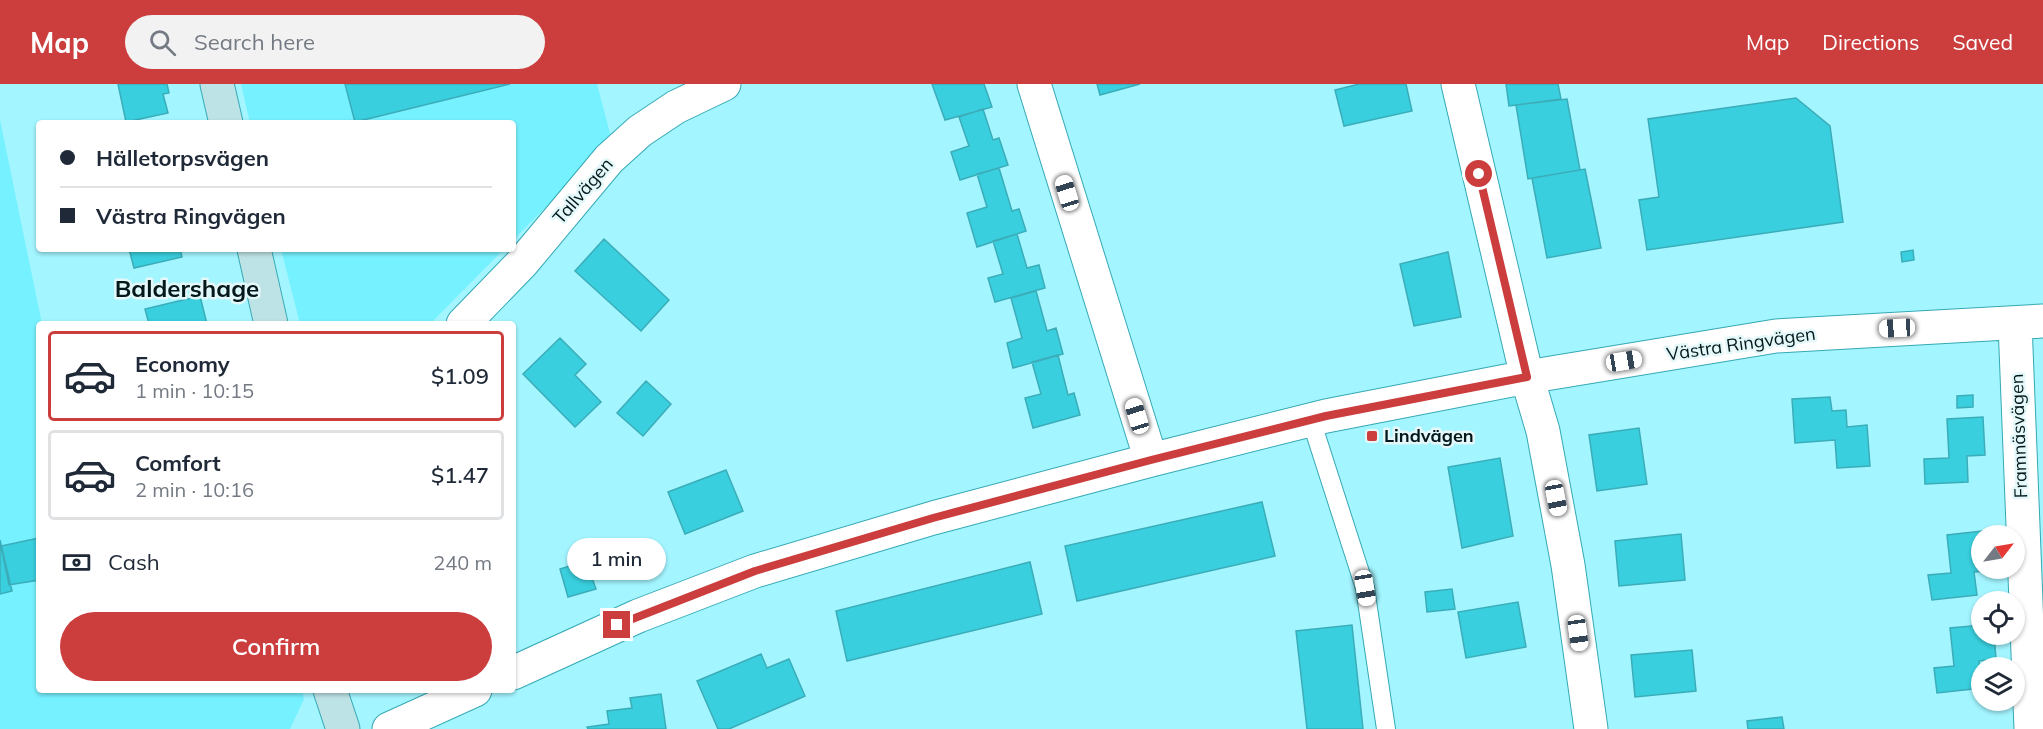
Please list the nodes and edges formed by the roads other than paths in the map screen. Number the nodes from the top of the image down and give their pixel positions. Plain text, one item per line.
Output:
1 (217, 84) edge
2 (724, 84) edge
3 (1034, 84) edge
4 (1458, 84) edge
5 (225, 120) edge
6 (255, 252) edge
7 (270, 321) edge
8 (466, 321) edge
9 (2029, 322) edge
10 (1527, 377) junction
11 (1311, 420) junction
12 (1151, 460) junction
13 (516, 672) edge
14 (331, 693) edge
15 (468, 693) edge
16 (342, 729) edge
17 (389, 729) edge
18 (1386, 729) edge
19 (1591, 729) edge
20 (2031, 729) edge

1 - 5 main road
2 - 8 street, Tallvägen
3 - 12 street
4 - 10 street
6 - 7 main road
9 - 10 street, Västra Ringvägen
9 - 20 street, Framnäsvägen
10 - 11 street, Västra Ringvägen
10 - 19 street
11 - 12 street, Västra Ringvägen
11 - 18 lane
12 - 13 street, Västra Ringvägen
14 - 16 main road
15 - 17 street

